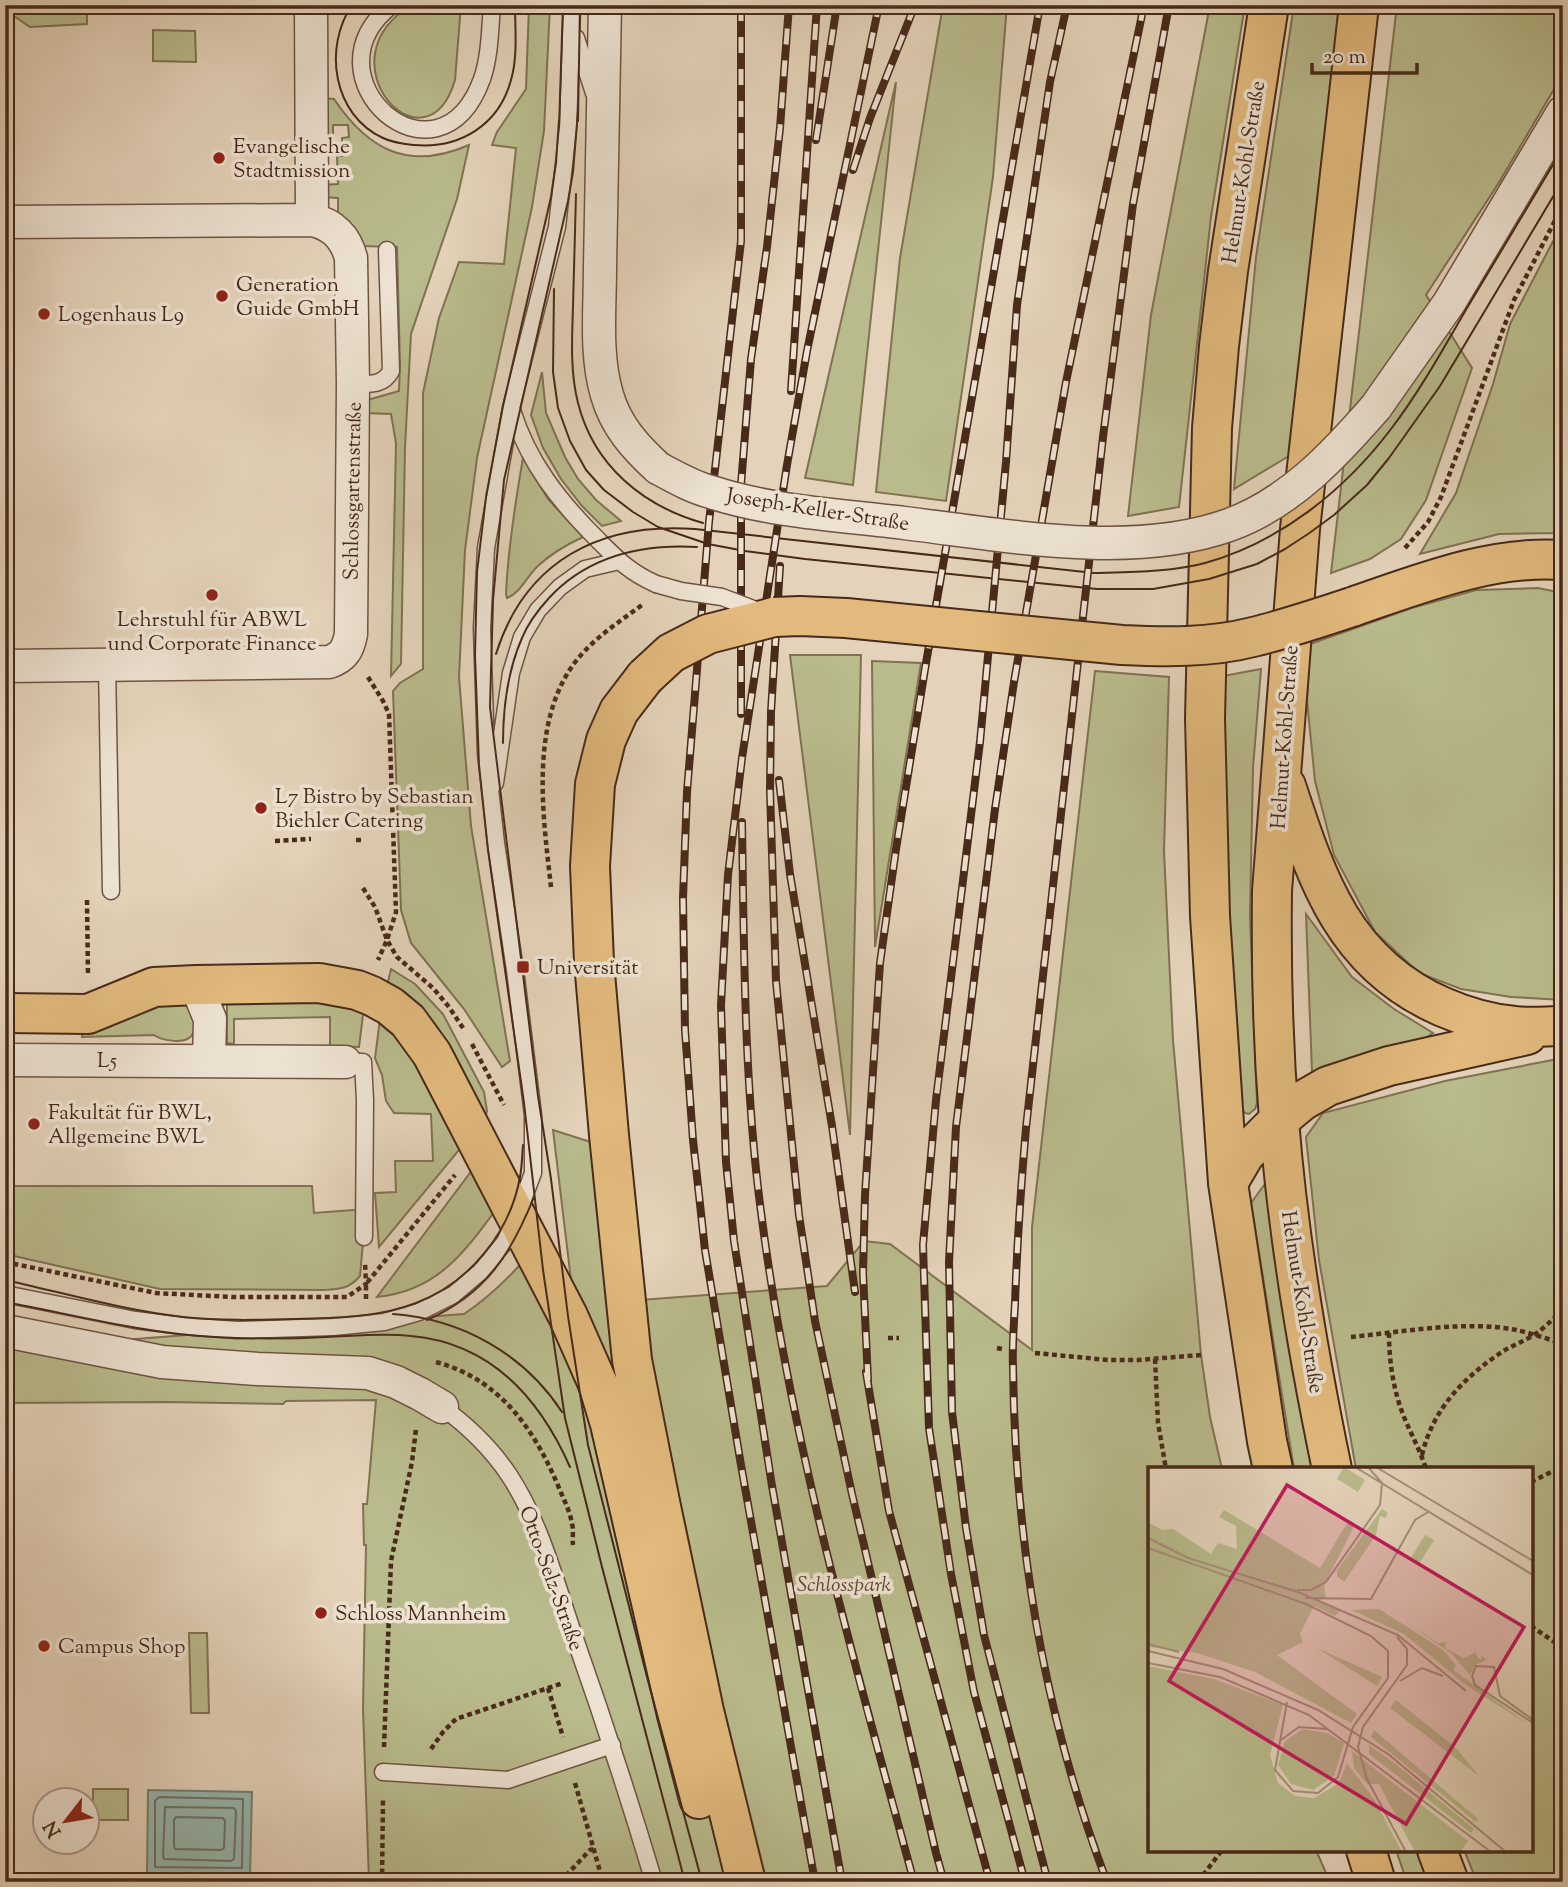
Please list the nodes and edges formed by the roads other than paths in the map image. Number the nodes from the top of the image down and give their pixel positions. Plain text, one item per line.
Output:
1 (312, 5) edge
2 (392, 5) edge
3 (492, 5) edge
4 (572, 5) edge
5 (605, 5) edge
6 (1269, 5) edge
7 (1359, 5) edge
8 (572, 22) junction
9 (1563, 112) edge
10 (603, 117) junction
11 (304, 220) junction
12 (5, 222) edge
13 (387, 250) dead end
14 (353, 384) junction
15 (511, 408) junction
16 (1563, 560) edge
17 (619, 561) junction
18 (774, 617) junction
19 (107, 665) junction
20 (5, 666) edge
21 (1281, 770) junction
22 (492, 808) junction
23 (111, 891) dead end
24 (196, 985) junction
25 (5, 1013) edge
26 (1563, 1027) edge
27 (5, 1060) edge
28 (209, 1061) junction
29 (345, 1062) joint
30 (1279, 1121) junction
31 (1228, 1183) junction
32 (516, 1218) junction
33 (365, 1237) road end
34 (5, 1294) edge
35 (5, 1331) edge
36 (431, 1401) joint
37 (1273, 1467) edge
38 (1332, 1467) edge
39 (612, 1745) junction
40 (383, 1772) road end
41 (1354, 1852) edge
42 (1367, 1852) edge
43 (1438, 1852) edge
44 (654, 1882) edge
45 (721, 1882) edge
46 (746, 1882) edge
47 (1357, 1882) edge
48 (1376, 1882) edge
49 (1449, 1882) edge

1 - 11 street
2 - 3 lane
4 - 8 lane
5 - 10 street, Joseph-Keller-Straße
6 - 31 main road, Helmut-Kohl-Straße
7 - 21 main road, Helmut-Kohl-Straße
8 - 10 lane
8 - 15 lane
9 - 10 street, Joseph-Keller-Straße, bridge
11 - 12 street
11 - 14 street, Schlossgartenstraße
13 - 14 lane
14 - 19 street, Schlossgartenstraße
15 - 17 lane
15 - 22 lane
16 - 18 main road, bridge
17 - 18 lane, bridge
17 - 22 lane
18 - 46 main road, bridge
19 - 20 street
19 - 23 lane
21 - 26 main road
21 - 30 main road, Helmut-Kohl-Straße
22 - 32 lane
24 - 25 main road
24 - 28 street
24 - 32 main road
26 - 30 main road
27 - 28 street, L5
28 - 29 street, L5
29 - 33 lane
30 - 31 main road
30 - 38 main road, Helmut-Kohl-Straße
31 - 37 main road, Helmut-Kohl-Straße
32 - 34 lane
32 - 45 main road
35 - 36 street, Otto-Selz-Straße
36 - 39 lane, Otto-Selz-Straße
39 - 40 lane
39 - 44 lane, Otto-Selz-Straße
41 - 47 main road
42 - 48 main road
43 - 49 main road

